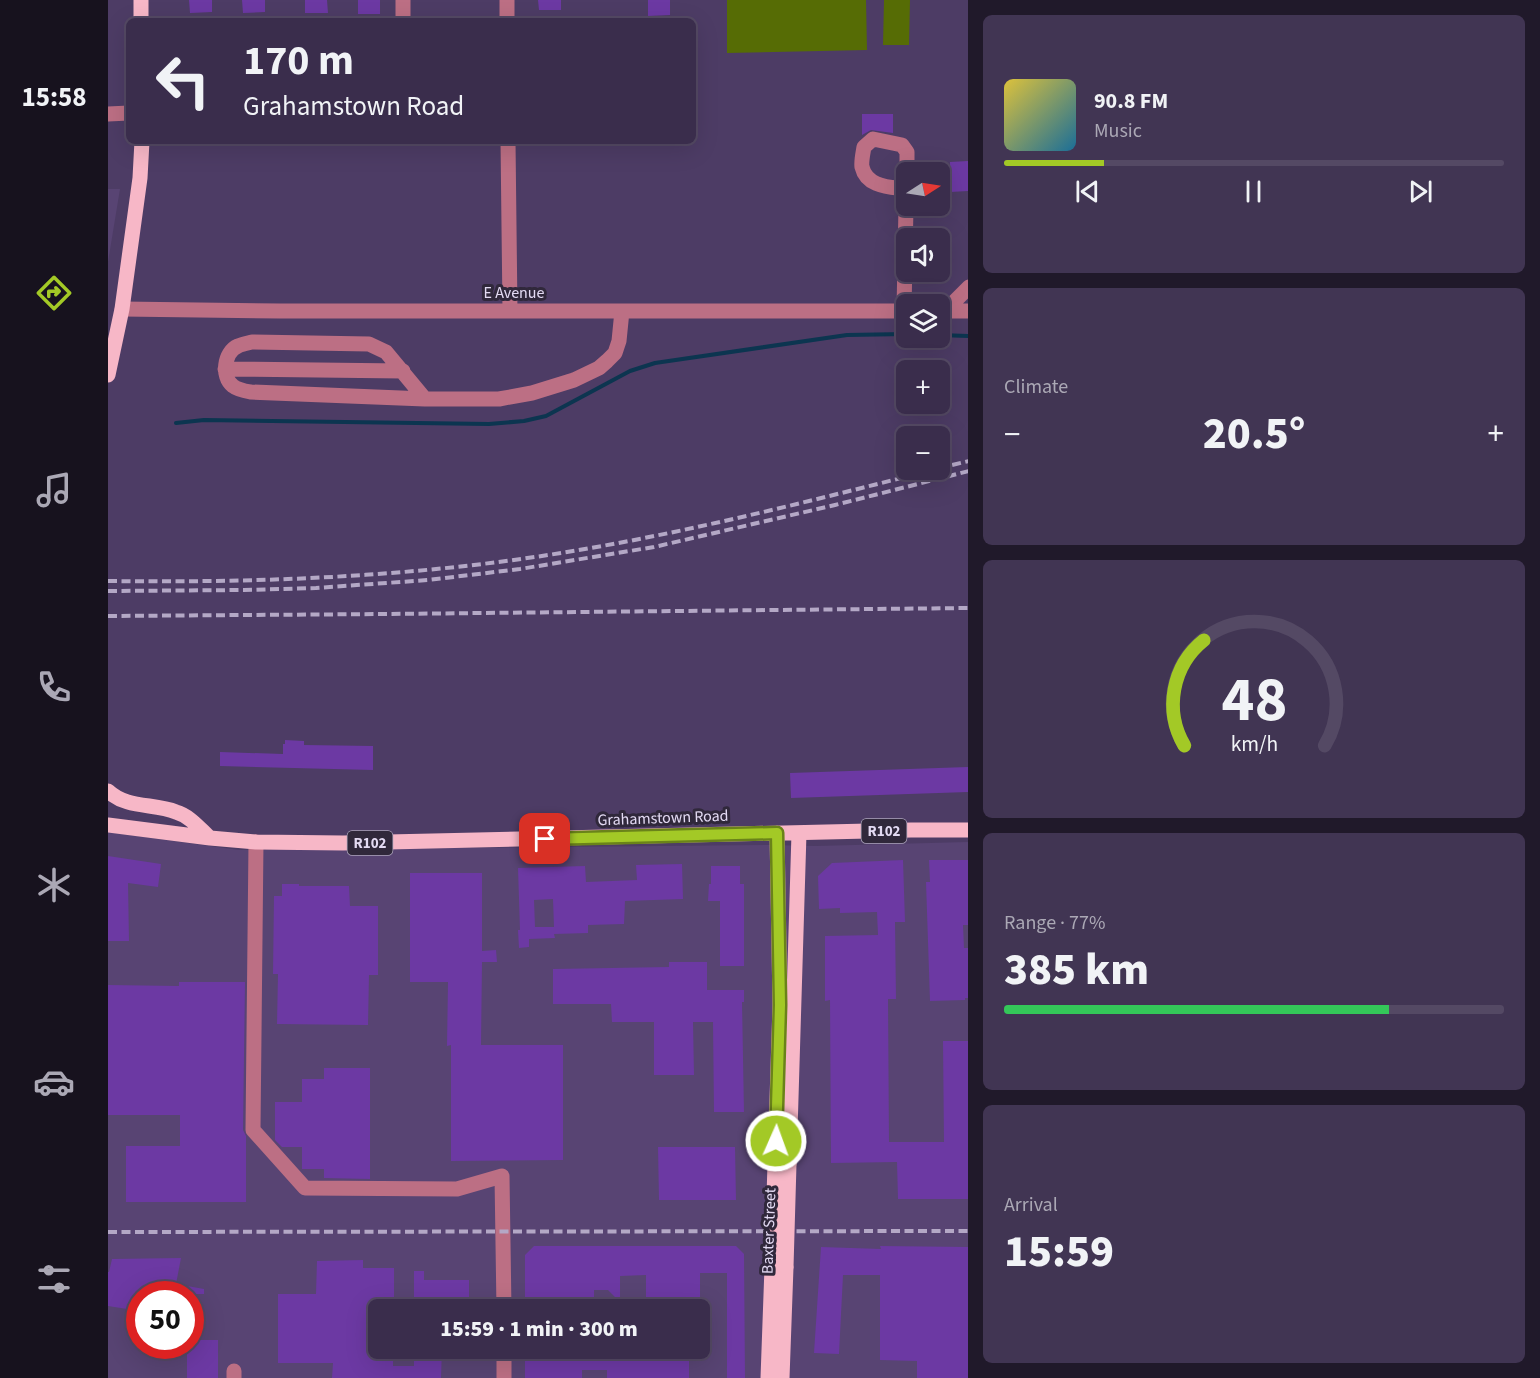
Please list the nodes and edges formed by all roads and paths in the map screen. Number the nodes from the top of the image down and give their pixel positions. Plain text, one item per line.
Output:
1 (141, 0) edge
2 (403, 0) edge
3 (507, 0) edge
4 (141, 18) edge
5 (403, 18) edge
6 (507, 18) edge
7 (126, 113) edge
8 (108, 114) edge
9 (142, 144) edge
10 (508, 144) edge
11 (907, 162) edge
12 (896, 188) edge
13 (906, 216) edge
14 (968, 288) edge
15 (905, 294) edge
16 (950, 304) edge
17 (122, 309) junction
18 (510, 311) junction
19 (622, 311) junction
20 (896, 311) edge
21 (950, 311) edge
22 (968, 311) edge
23 (225, 369) junction
24 (403, 371) junction
25 (108, 375) edge
26 (425, 399) junction
27 (108, 791) edge
28 (108, 825) edge
29 (968, 830) edge
30 (777, 833) junction
31 (799, 833) junction
32 (210, 838) junction
33 (256, 842) junction
34 (782, 1163) junction
35 (779, 1267) junction
36 (504, 1299) edge
37 (504, 1359) edge
38 (504, 1378) edge
39 (768, 1378) edge
40 (782, 1378) edge

1 - 4 main road
2 - 5 street
3 - 6 street
7 - 8 street
9 - 17 main road
10 - 18 street
11 - 12 street
13 - 15 street
14 - 16 street
17 - 18 street, E Avenue
17 - 25 main road
18 - 19 street, E Avenue
19 - 20 street, E Avenue
19 - 26 street
21 - 22 street
23 - 24 street
23 - 24 street
23 - 26 street
24 - 26 street
27 - 32 main road
28 - 32 main road, Grahamstown Road / R102
29 - 31 main road, Grahamstown Road / R102
30 - 31 main road, Grahamstown Road / R102
30 - 33 main road, Grahamstown Road / R102
30 - 34 main road, Baxter Street
31 - 34 main road, Baxter Street
32 - 33 main road, Grahamstown Road / R102
33 - 36 street
34 - 35 main road, Baxter Street, bridge
35 - 39 main road, Baxter Street
35 - 40 main road, Baxter Street
37 - 38 street

